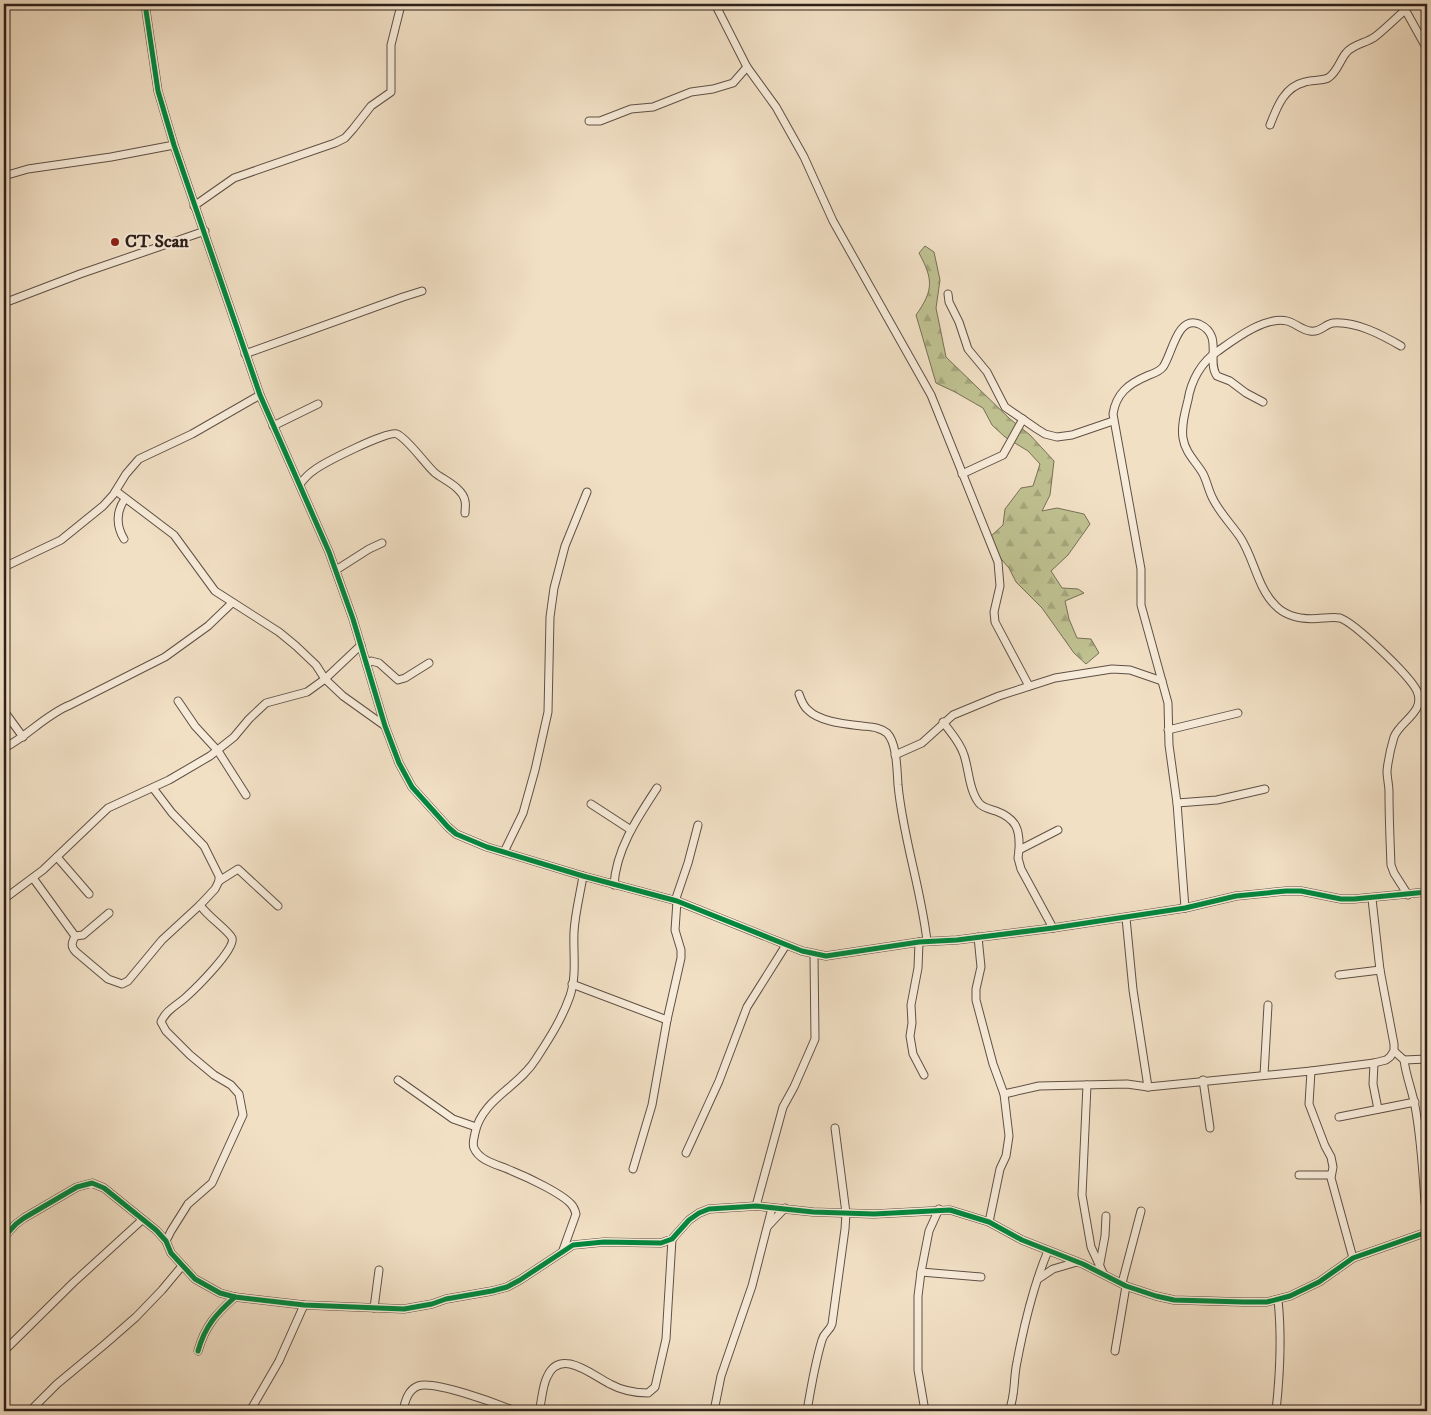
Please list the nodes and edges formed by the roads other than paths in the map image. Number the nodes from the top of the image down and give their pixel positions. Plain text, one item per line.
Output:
1 (145, 4) edge
2 (404, 4) edge
3 (715, 4) edge
4 (1404, 7) edge
5 (1427, 49) edge
6 (747, 66) junction
7 (589, 121) dead end
8 (1270, 125) dead end
9 (174, 145) junction
10 (4, 176) edge
11 (194, 206) junction
12 (205, 231) junction
13 (422, 292) dead end
14 (948, 294) dead end
15 (4, 303) edge
16 (1401, 346) dead end
17 (1214, 353) junction
18 (245, 354) junction
19 (260, 395) junction
20 (1263, 402) dead end
21 (318, 404) dead end
22 (1023, 419) junction
23 (1113, 421) junction
24 (273, 426) junction
25 (962, 474) junction
26 (300, 484) junction
27 (116, 491) junction
28 (587, 492) dead end
29 (125, 499) junction
30 (465, 513) dead end
31 (124, 539) dead end
32 (382, 542) dead end
33 (4, 567) edge
34 (336, 570) junction
35 (232, 603) junction
36 (361, 645) junction
37 (367, 664) junction
38 (429, 664) dead end
39 (325, 678) junction
40 (1162, 681) junction
41 (1029, 686) junction
42 (799, 694) dead end
43 (178, 701) dead end
44 (4, 711) edge
45 (1238, 713) dead end
46 (944, 722) junction
47 (385, 726) junction
48 (1168, 730) junction
49 (23, 737) junction
50 (4, 748) edge
51 (218, 751) junction
52 (896, 755) junction
53 (153, 788) junction
54 (657, 788) dead end
55 (1265, 789) dead end
56 (246, 795) dead end
57 (1177, 803) junction
58 (591, 804) dead end
59 (698, 825) dead end
60 (631, 830) junction
61 (1058, 830) dead end
62 (1019, 850) junction
63 (504, 852) junction
64 (57, 857) junction
65 (584, 876) junction
66 (33, 878) junction
67 (219, 881) junction
68 (614, 884) junction
69 (1427, 892) edge
70 (89, 894) dead end
71 (1408, 895) junction
72 (4, 899) edge
73 (1372, 899) junction
74 (676, 901) junction
75 (200, 905) junction
76 (278, 906) dead end
77 (1185, 908) junction
78 (110, 913) dead end
79 (1126, 918) junction
80 (1053, 928) junction
81 (75, 936) junction
82 (978, 937) junction
83 (919, 942) junction
84 (927, 942) junction
85 (786, 945) junction
86 (814, 954) junction
87 (1380, 970) junction
88 (1339, 975) dead end
89 (572, 984) junction
90 (1268, 1005) dead end
91 (667, 1020) junction
92 (1394, 1051) junction
93 (1427, 1059) edge
94 (1404, 1060) junction
95 (1374, 1063) junction
96 (1311, 1071) junction
97 (924, 1075) dead end
98 (1264, 1075) junction
99 (398, 1080) dead end
100 (1203, 1080) junction
101 (1087, 1085) junction
102 (1148, 1086) junction
103 (1004, 1094) junction
104 (1414, 1102) junction
105 (1378, 1109) junction
106 (1339, 1117) dead end
107 (476, 1128) junction
108 (835, 1128) dead end
109 (1210, 1128) dead end
110 (686, 1153) dead end
111 (633, 1169) dead end
112 (1299, 1174) dead end
113 (1331, 1175) junction
114 (756, 1206) junction
115 (772, 1208) junction
116 (784, 1208) junction
117 (1427, 1208) edge
118 (939, 1209) junction
119 (1141, 1211) dead end
120 (846, 1213) junction
121 (1106, 1216) dead end
122 (142, 1220) junction
123 (989, 1222) junction
124 (766, 1228) junction
125 (1427, 1232) edge
126 (4, 1237) edge
127 (672, 1239) junction
128 (166, 1242) junction
129 (563, 1250) junction
130 (1048, 1251) junction
131 (1353, 1258) junction
132 (1077, 1262) junction
133 (182, 1266) junction
134 (379, 1270) dead end
135 (1101, 1271) junction
136 (921, 1272) junction
137 (980, 1277) dead end
138 (1038, 1279) junction
139 (1124, 1284) junction
140 (235, 1297) junction
141 (1278, 1300) junction
142 (304, 1305) junction
143 (374, 1308) junction
144 (4, 1351) edge
145 (1115, 1351) dead end
146 (198, 1352) dead end
147 (30, 1411) edge
148 (250, 1411) edge
149 (403, 1411) edge
150 (515, 1411) edge
151 (540, 1411) edge
152 (714, 1411) edge
153 (807, 1411) edge
154 (925, 1411) edge
155 (1009, 1411) edge
156 (1276, 1411) edge

1 - 9 street
2 - 11 street
3 - 6 street
4 - 5 street
4 - 8 street
6 - 7 street
6 - 25 street
9 - 10 street
9 - 11 street
11 - 12 street
12 - 15 street
12 - 18 street
13 - 18 street
14 - 22 street
16 - 17 street
17 - 20 street
17 - 23 street
17 - 71 street
18 - 19 street
19 - 24 street
19 - 27 street
21 - 24 street
22 - 23 street
22 - 25 street
23 - 40 street
24 - 26 street
25 - 41 street
26 - 30 street
26 - 34 street
27 - 29 street
27 - 33 street
28 - 63 street
29 - 31 street
29 - 35 street
32 - 34 street
34 - 36 street
35 - 39 street
35 - 49 street
36 - 37 street
36 - 39 street
37 - 38 street
37 - 47 street
39 - 47 street
39 - 51 street
40 - 41 street
40 - 48 street
41 - 46 street
42 - 52 street
43 - 51 street
44 - 49 street
45 - 48 street
46 - 52 street
46 - 62 street
47 - 63 street
48 - 57 street
49 - 50 street
51 - 53 street
51 - 56 street
52 - 84 street
53 - 64 street
53 - 67 street
54 - 60 street
55 - 57 street
57 - 77 street
58 - 60 street
59 - 74 street
60 - 68 street
61 - 62 street
62 - 80 street
63 - 65 street
64 - 66 street
64 - 70 street
65 - 68 street
65 - 89 street
66 - 72 street
66 - 81 street
67 - 75 street
67 - 76 street
68 - 74 street
69 - 71 street
71 - 73 street
73 - 77 street
73 - 87 street
74 - 85 street
74 - 91 street
75 - 81 street
75 - 128 street
77 - 79 street
78 - 81 street
79 - 80 street
79 - 102 street
80 - 82 street
82 - 84 street
82 - 103 street
83 - 84 street
83 - 86 street
83 - 97 street
85 - 86 street
85 - 110 street
86 - 114 street
87 - 88 street
87 - 92 street
89 - 91 street
89 - 107 street
90 - 98 street
91 - 111 street
92 - 94 street
92 - 95 street
93 - 94 street
94 - 104 street
95 - 96 street
95 - 105 street
96 - 98 street
96 - 113 street
98 - 100 street
99 - 107 street
100 - 102 street
100 - 109 street
101 - 102 street
101 - 103 street
101 - 135 street
103 - 123 street
104 - 105 street
104 - 117 street
105 - 106 street
107 - 129 street
108 - 120 street
112 - 113 street
113 - 131 street
114 - 115 street
114 - 127 street
115 - 116 street
115 - 124 street
116 - 120 street
116 - 124 street
118 - 120 street
118 - 123 street
118 - 136 street
119 - 139 street
120 - 153 street
121 - 135 street
122 - 126 street
122 - 128 street
122 - 144 street
123 - 130 street
124 - 152 street
125 - 131 street
127 - 129 street
127 - 151 street
128 - 133 street
129 - 143 street
130 - 132 street
130 - 138 street
131 - 141 street
132 - 135 street
132 - 138 street
133 - 140 street
133 - 147 street
134 - 143 street
135 - 139 street
136 - 137 street
136 - 154 street
138 - 155 street
139 - 141 street
139 - 145 street
140 - 142 street
140 - 146 street
141 - 156 street
142 - 143 street
142 - 148 street
149 - 150 street

